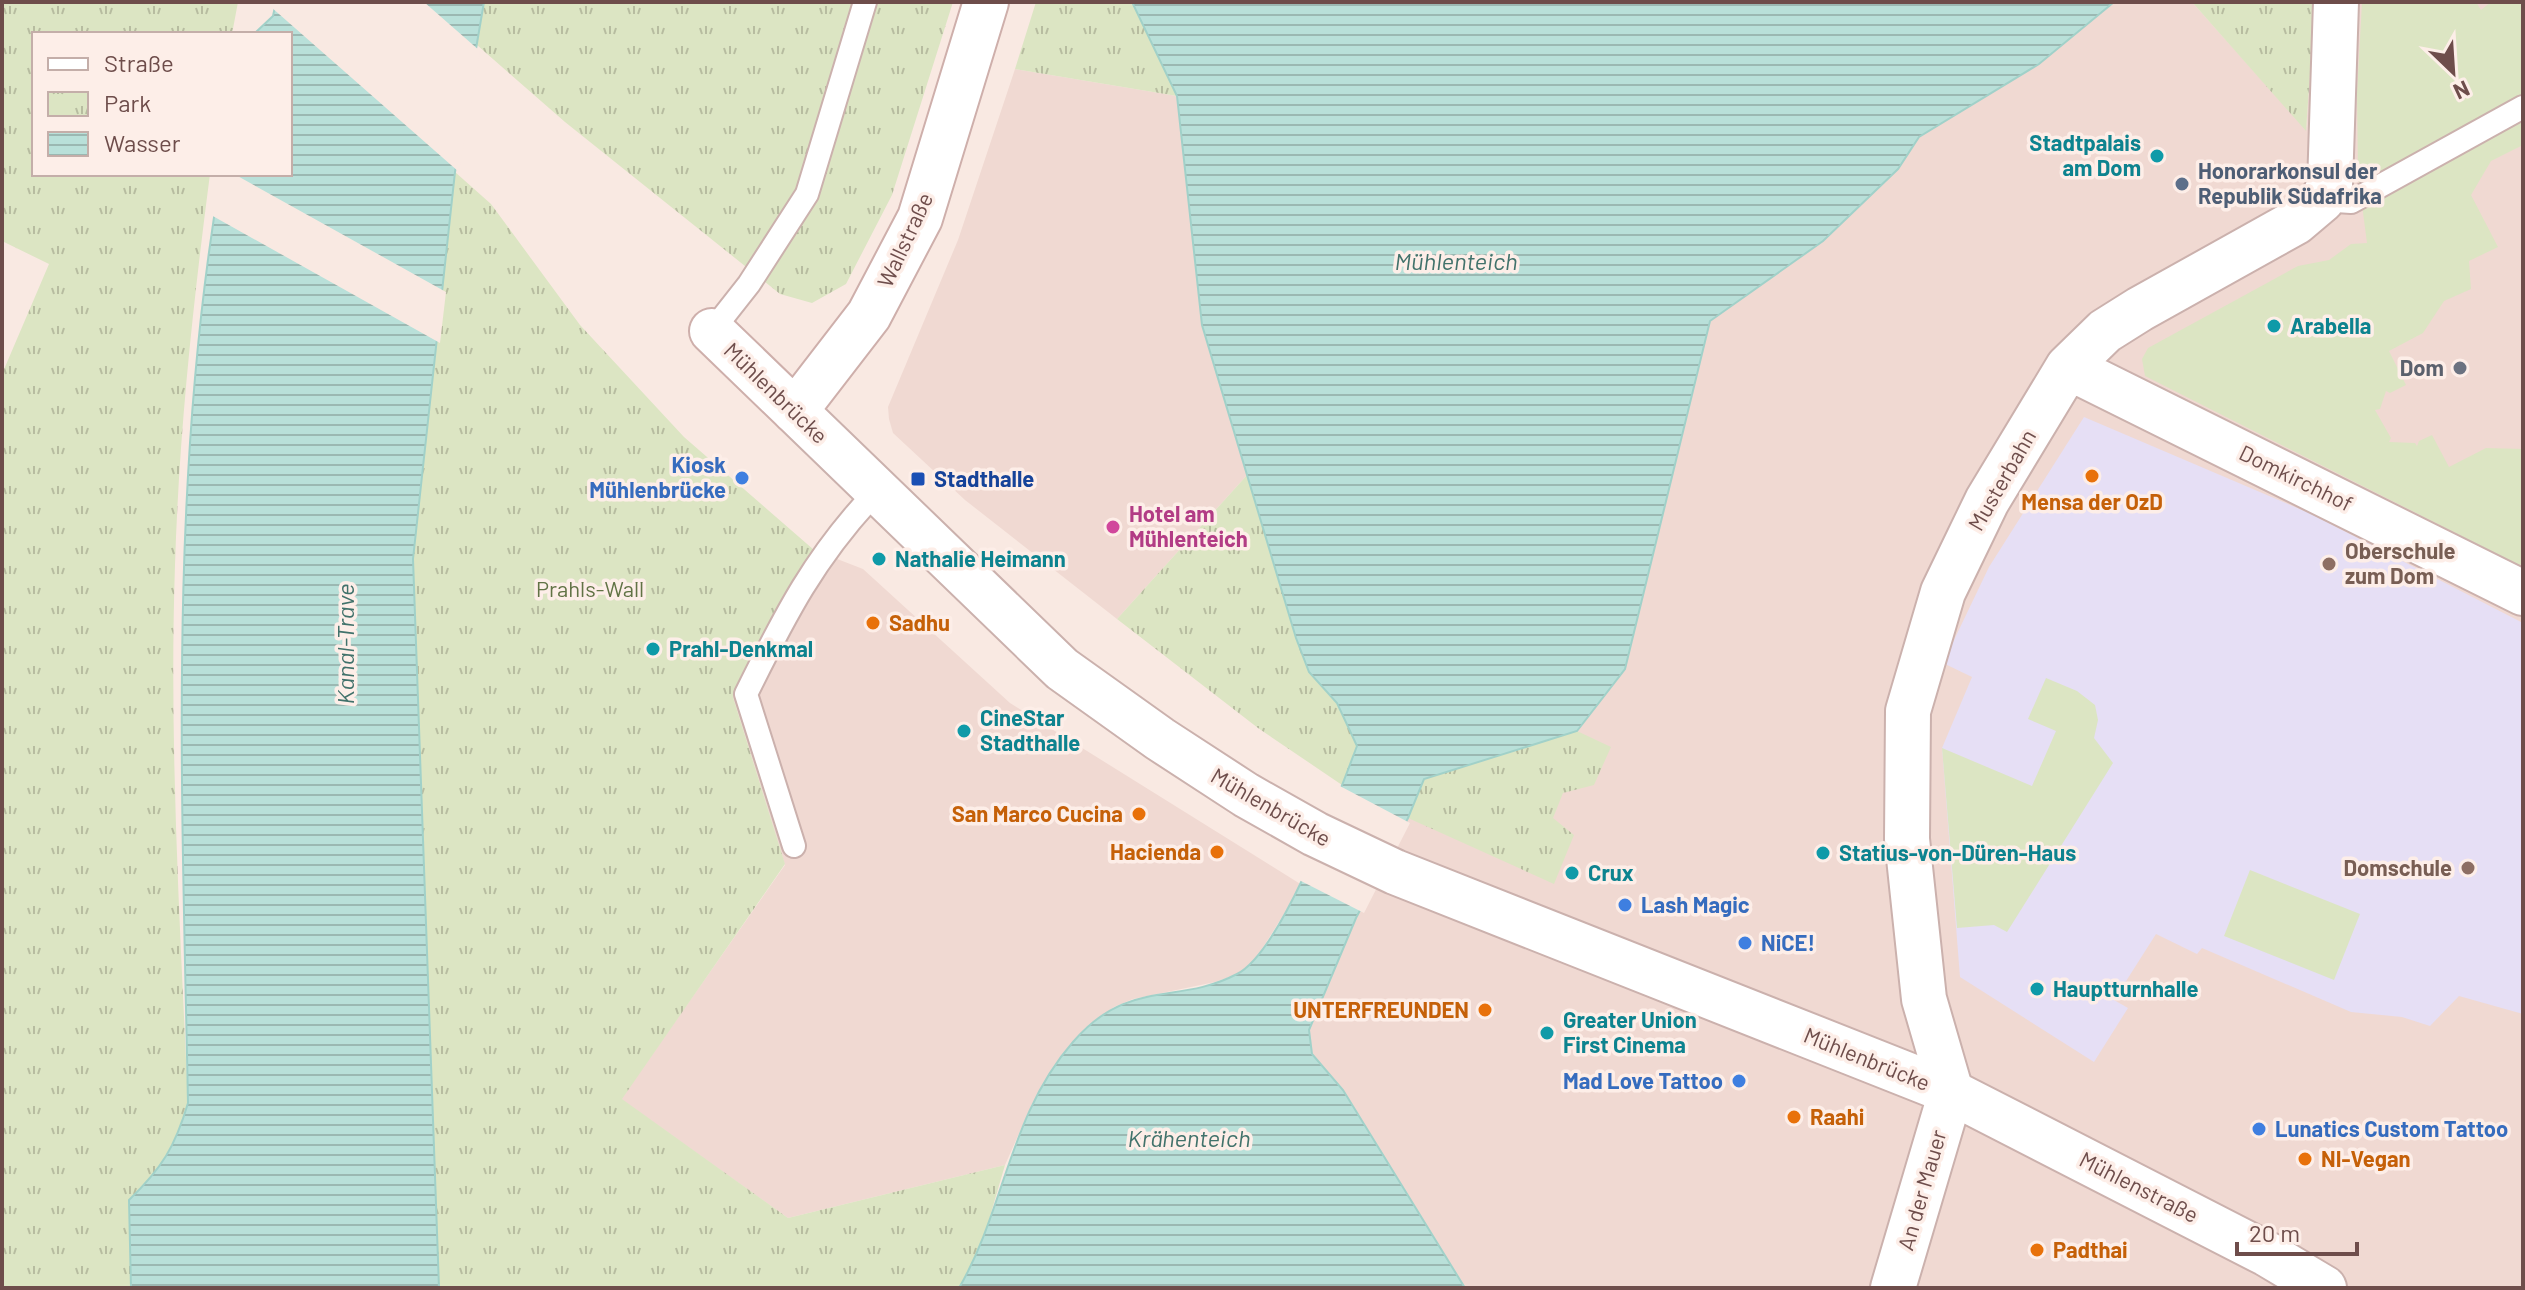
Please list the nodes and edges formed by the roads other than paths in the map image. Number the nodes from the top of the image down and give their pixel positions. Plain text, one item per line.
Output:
1 (865, 2) edge
2 (986, 2) edge
3 (2336, 2) edge
4 (2523, 107) edge
5 (2322, 200) junction
6 (712, 331) joint
7 (2068, 367) junction
8 (795, 411) junction
9 (876, 492) junction
10 (2523, 593) edge
11 (794, 846) dead end
12 (1951, 1092) junction
13 (1893, 1288) edge
14 (2324, 1288) edge

1 - 6 lane
2 - 8 street, Wallstraße
3 - 5 street
4 - 5 lane
5 - 7 street, Musterbahn
6 - 8 street, Mühlenbrücke
7 - 10 street, Domkirchhof
7 - 12 street, Musterbahn
8 - 9 street, Mühlenbrücke
9 - 11 lane
9 - 12 street, Mühlenbrücke
12 - 13 street, An der Mauer
12 - 14 street, Mühlenstraße

